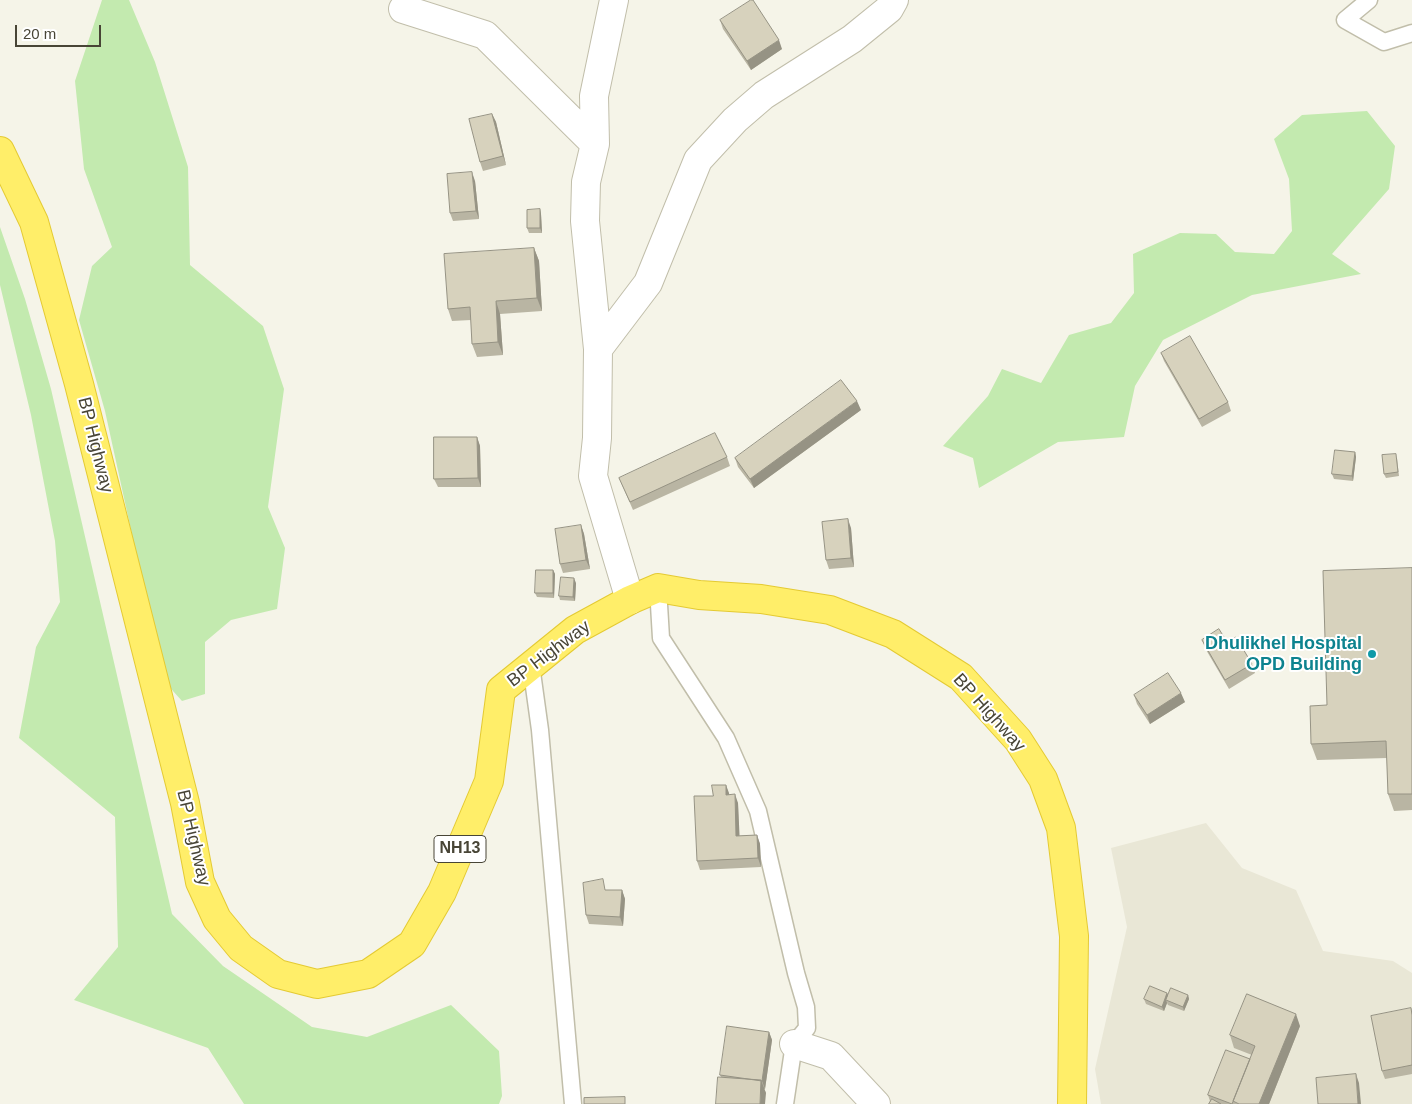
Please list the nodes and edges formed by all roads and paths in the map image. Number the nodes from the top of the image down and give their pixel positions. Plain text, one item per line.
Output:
1 (614, 0) edge
2 (894, 0) edge
3 (1369, 0) edge
4 (403, 9) dead end
5 (1412, 33) edge
6 (595, 144) junction
7 (0, 151) edge
8 (598, 349) junction
9 (658, 588) junction
10 (630, 600) junction
11 (531, 665) junction
12 (794, 1044) junction
13 (573, 1104) edge
14 (785, 1104) edge
15 (876, 1104) edge
16 (1072, 1104) edge

1 - 6 street
2 - 8 street
3 - 5 lane
4 - 6 street
6 - 8 street
7 - 11 highway, BP Highway / NH13
8 - 10 street
9 - 10 highway, BP Highway / NH13
9 - 12 lane
9 - 16 highway, BP Highway
10 - 11 highway, BP Highway / NH13
11 - 13 lane
12 - 14 lane
12 - 15 street

